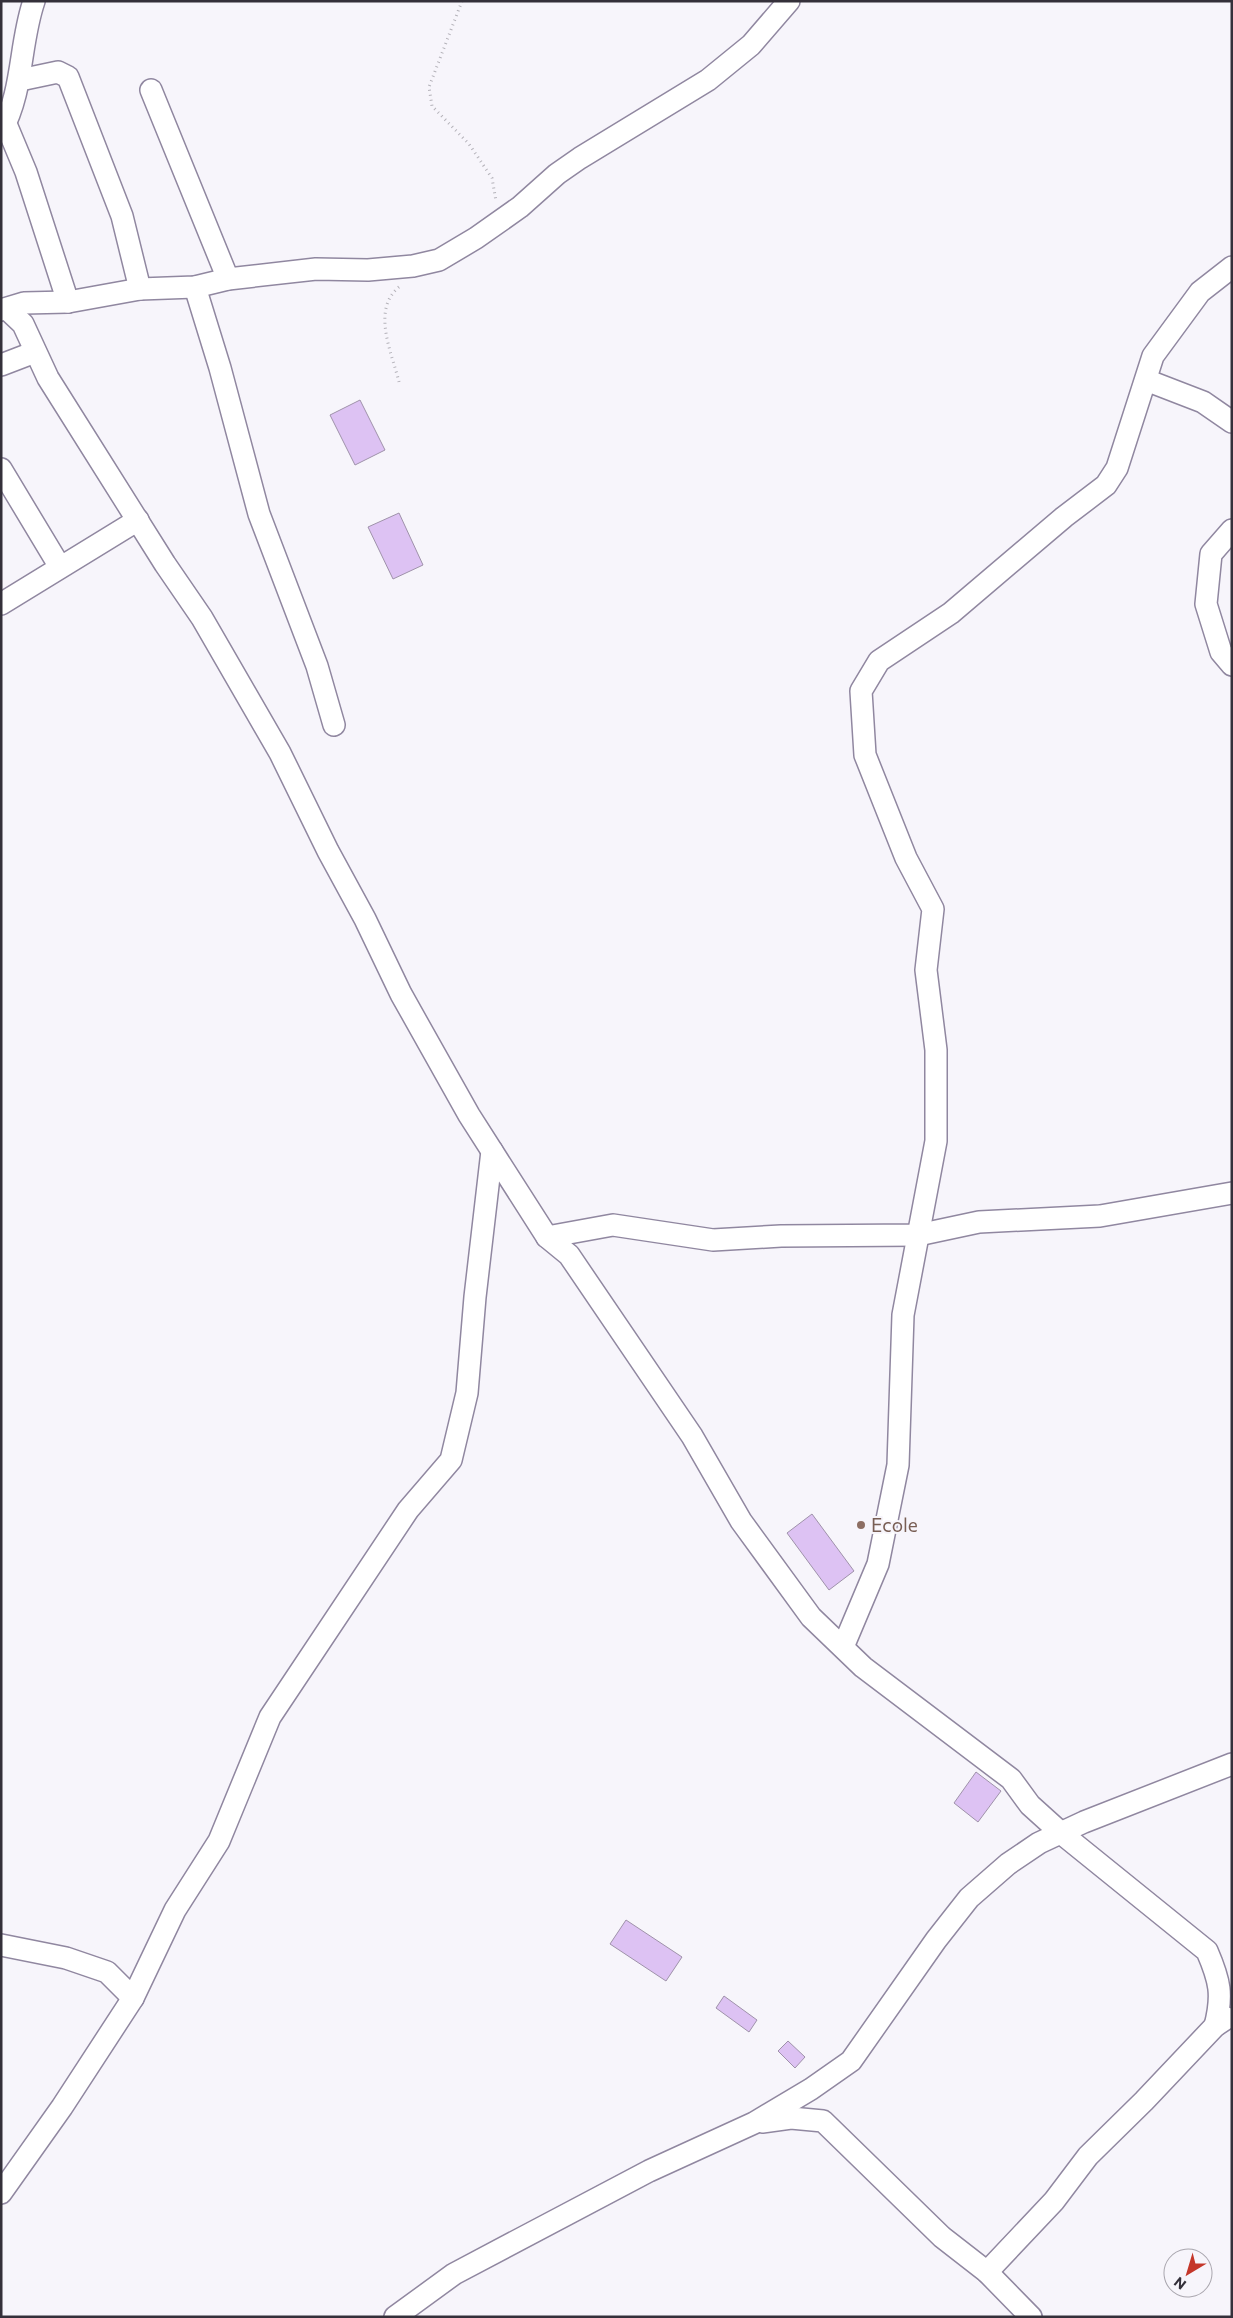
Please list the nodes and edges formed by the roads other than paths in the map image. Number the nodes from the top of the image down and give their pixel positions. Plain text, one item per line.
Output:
1 (34, 1) edge
2 (789, 1) edge
3 (20, 80) junction
4 (151, 90) dead end
5 (4, 128) edge
6 (1232, 267) edge
7 (228, 279) junction
8 (195, 287) junction
9 (140, 289) junction
10 (68, 302) junction
11 (4, 309) edge
12 (35, 352) junction
13 (1, 366) edge
14 (1146, 380) junction
15 (1232, 422) edge
16 (1, 469) edge
17 (138, 520) junction
18 (1232, 530) edge
19 (60, 567) junction
20 (1, 604) edge
21 (1232, 665) edge
22 (334, 726) dead end
23 (492, 1150) junction
24 (1232, 1193) edge
25 (918, 1235) junction
26 (547, 1237) junction
27 (843, 1647) junction
28 (1232, 1764) edge
29 (1061, 1833) junction
30 (1, 1945) edge
31 (133, 1998) junction
32 (1223, 2021) edge
33 (826, 2079) junction
34 (823, 2121) junction
35 (754, 2123) junction
36 (1, 2193) edge
37 (988, 2272) junction
38 (395, 2317) edge
39 (1031, 2317) edge

1 - 3 street
2 - 7 street
3 - 5 street
3 - 9 street
4 - 7 street
5 - 10 street
6 - 14 street
7 - 8 street
8 - 9 street
8 - 22 street
9 - 10 street
10 - 11 street
11 - 12 street
12 - 13 street
12 - 17 street
14 - 15 street
14 - 25 street
16 - 19 street
17 - 19 street
17 - 23 street
18 - 21 street
19 - 20 street
23 - 26 street
23 - 31 street
24 - 25 street
25 - 26 street
25 - 27 street
26 - 27 street
27 - 29 street
28 - 29 street
29 - 32 street
29 - 33 street
30 - 31 street
31 - 36 street
32 - 37 street
33 - 34 street
33 - 35 street
34 - 35 street
34 - 37 street
35 - 38 street
37 - 39 street

